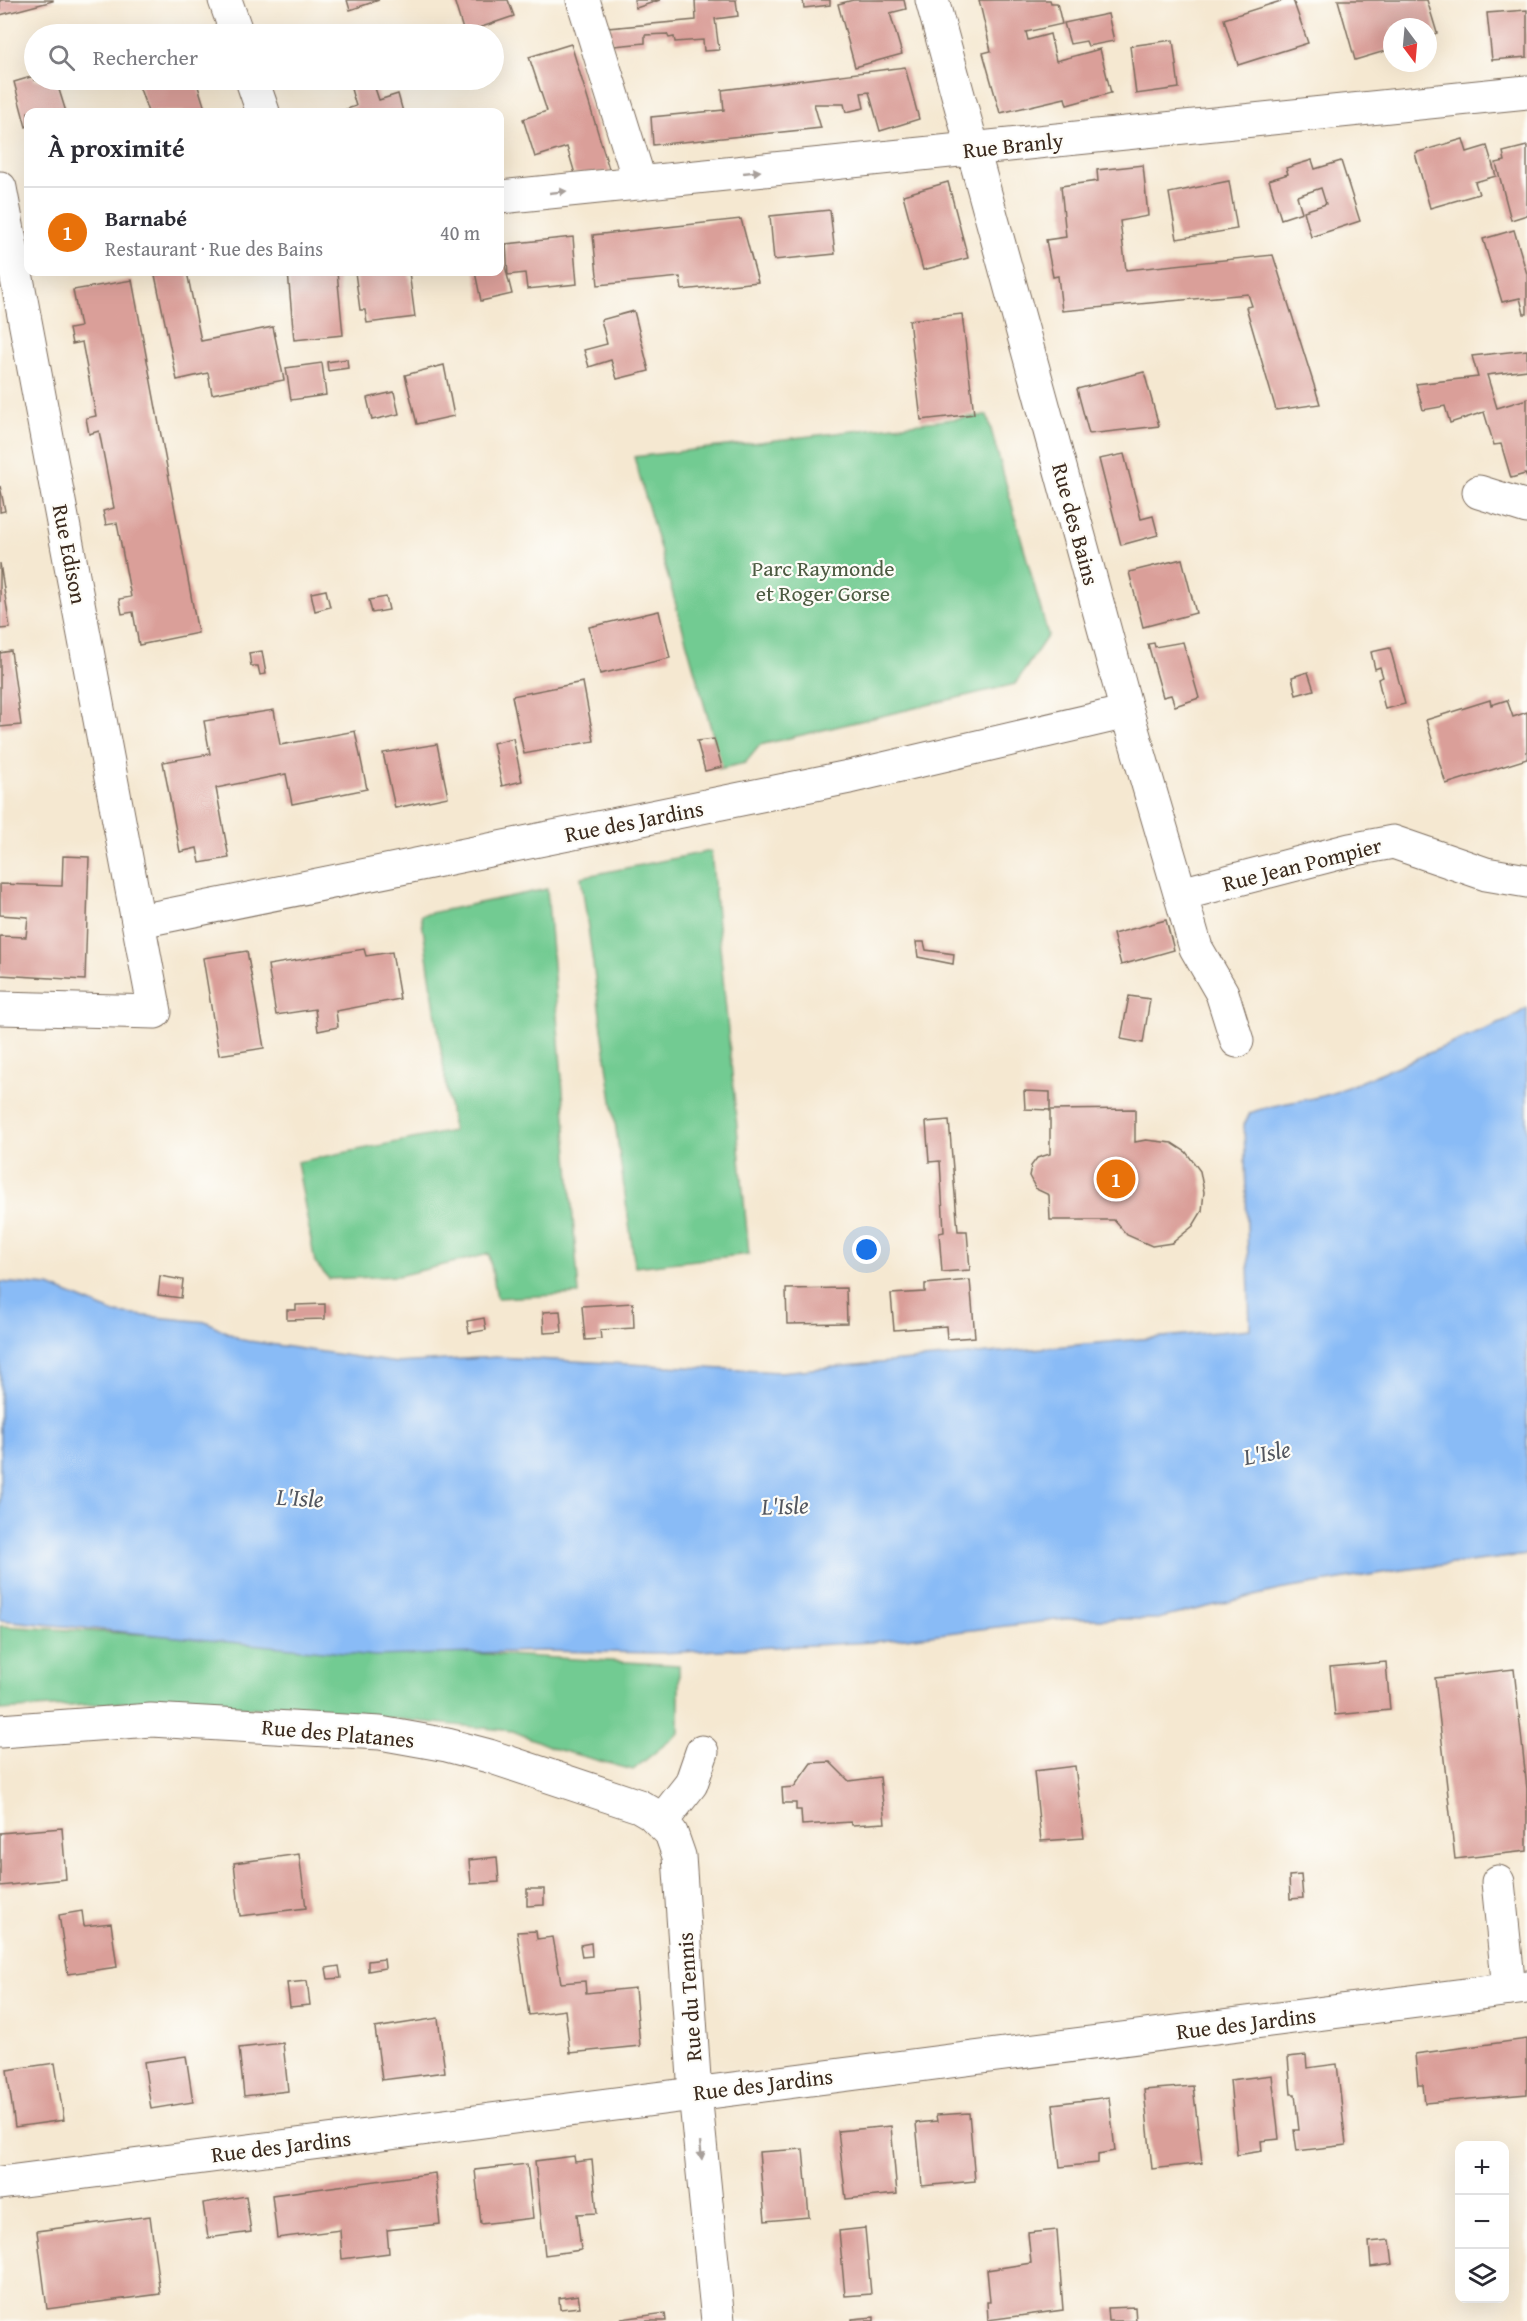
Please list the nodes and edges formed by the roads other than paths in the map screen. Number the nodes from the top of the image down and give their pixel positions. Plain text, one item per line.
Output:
1 (225, 0) edge
2 (583, 0) edge
3 (932, 0) edge
4 (233, 24) edge
5 (255, 90) edge
6 (1527, 92) edge
7 (262, 108) edge
8 (975, 149) junction
9 (640, 183) junction
10 (0, 188) edge
11 (504, 198) edge
12 (13, 247) edge
13 (1479, 492) dead end
14 (1527, 507) edge
15 (1127, 712) junction
16 (1527, 881) edge
17 (1181, 894) junction
18 (140, 921) junction
19 (0, 1008) edge
20 (1237, 1041) dead end
21 (0, 1731) edge
22 (702, 1752) dead end
23 (661, 1822) junction
24 (1498, 1882) dead end
25 (1518, 1988) edge
26 (695, 2093) junction
27 (0, 2182) edge
28 (718, 2321) edge

1 - 4 street
2 - 9 street
3 - 8 street, Rue des Bains
5 - 7 street
6 - 8 street, Rue Branly
9 -> 8 street, Rue Branly
8 - 15 street, Rue des Bains
11 -> 9 street, Rue Branly
10 - 12 street, Rue Edison
12 - 18 street, Rue Edison
13 - 14 street
15 - 17 street, Rue des Bains
15 - 18 street, Rue des Jardins
16 - 17 street, Rue Jean Pompier
17 - 20 street, Rue des Bains
18 - 19 street, Rue Edison
21 - 23 street, Rue des Platanes
22 - 23 street
23 - 26 street, Rue du Tennis
24 - 25 street
25 - 26 street, Rue des Jardins
26 - 27 street, Rue des Jardins
26 -> 28 street, Rue du Tennis

